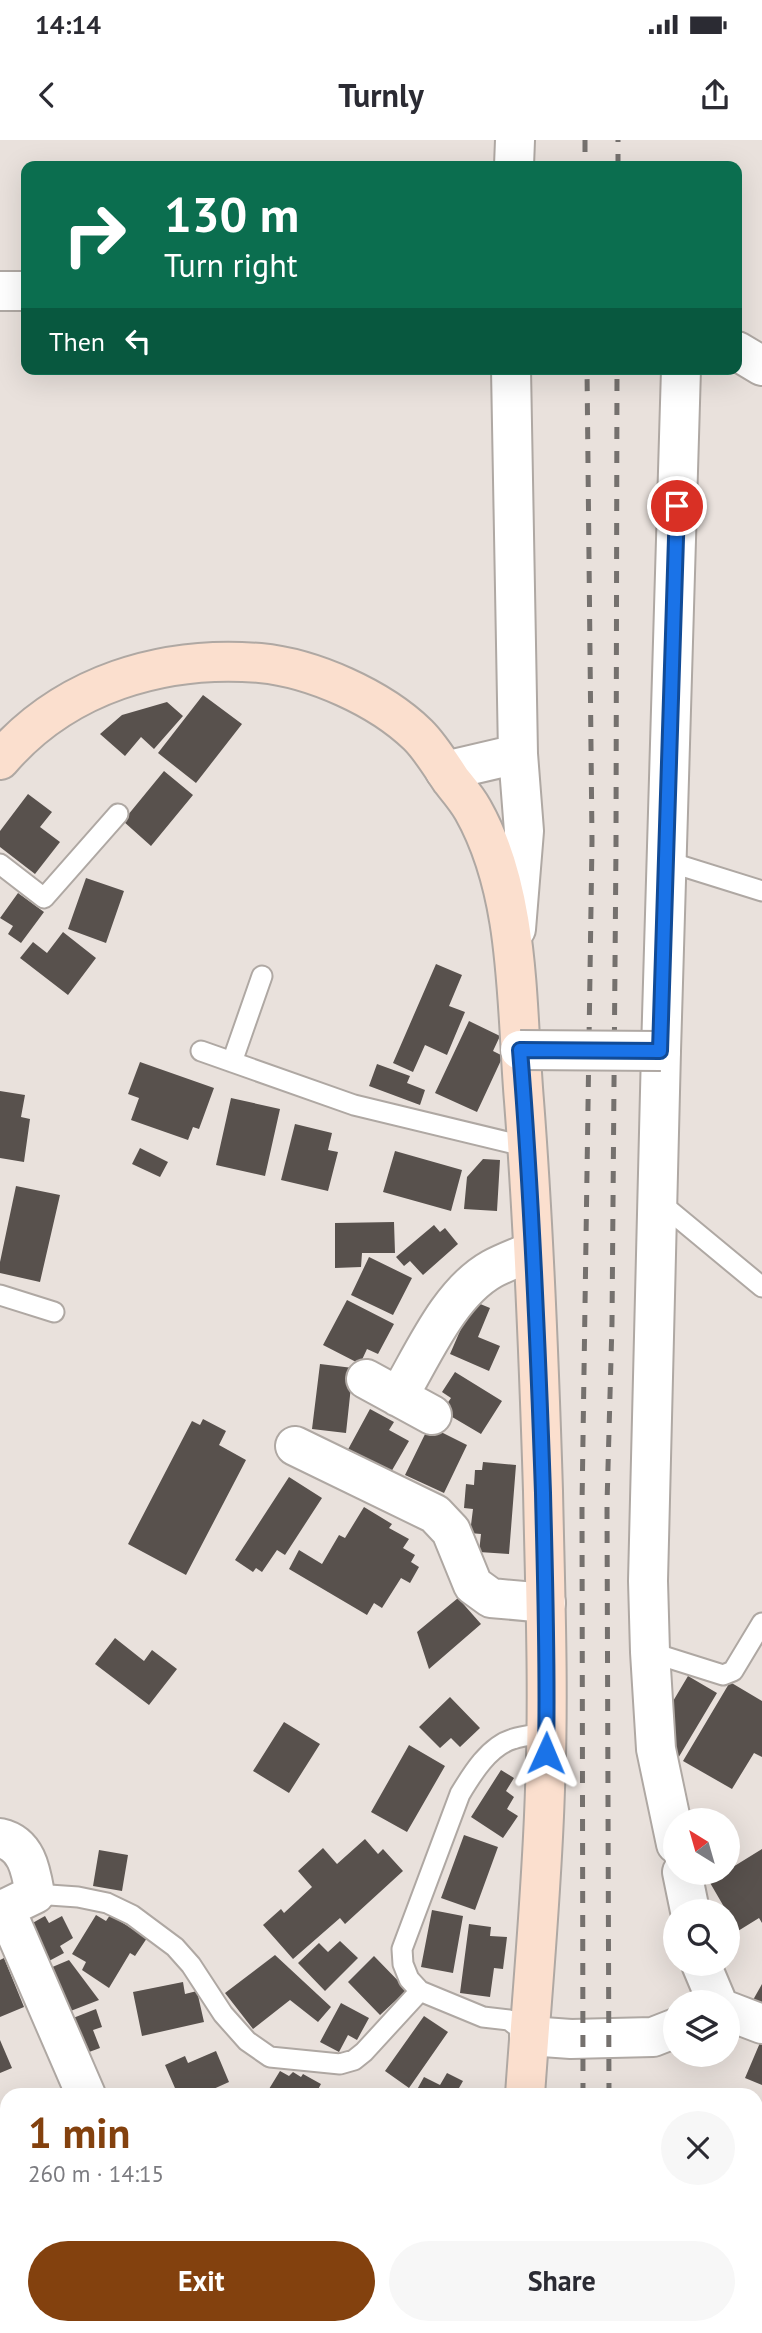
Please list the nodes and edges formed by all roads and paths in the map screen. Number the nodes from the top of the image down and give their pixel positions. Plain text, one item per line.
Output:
1 (515, 140) edge
2 (514, 161) edge
3 (0, 291) edge
4 (21, 291) edge
5 (742, 354) edge
6 (762, 366) edge
7 (511, 375) edge
8 (681, 375) edge
9 (518, 754) junction
10 (0, 760) edge
11 (445, 771) junction
12 (118, 814) dead end
13 (666, 861) junction
14 (0, 864) edge
15 (762, 891) edge
16 (514, 952) junction
17 (262, 976) dead end
18 (520, 1050) junction
19 (201, 1051) dead end
20 (660, 1051) junction
21 (232, 1062) junction
22 (528, 1147) junction
23 (657, 1200) junction
24 (533, 1251) junction
25 (762, 1287) edge
26 (0, 1295) edge
27 (54, 1312) dead end
28 (432, 1415) dead end
29 (295, 1446) dead end
30 (546, 1603) junction
31 (762, 1623) edge
32 (650, 1652) junction
33 (547, 1733) junction
34 (668, 1808) edge
35 (0, 1838) edge
36 (14, 1905) edge
37 (420, 1991) junction
38 (740, 2016) edge
39 (762, 2024) edge
40 (663, 2033) edge
41 (529, 2036) junction
42 (83, 2088) edge
43 (525, 2088) edge

1 - 2 street
3 - 4 street
5 - 6 street
7 - 9 street
8 - 13 street
9 - 11 street
9 - 16 street
10 - 11 street
11 - 16 street
12 - 14 lane
13 - 15 lane
13 - 20 street
16 - 18 street
17 - 21 lane
18 - 20 street, bridge
18 - 22 street
19 - 21 lane
20 - 23 street
21 - 22 lane
22 - 24 street
23 - 25 lane
23 - 32 street
24 - 28 street
24 - 30 street
26 - 27 lane
29 - 30 street
30 - 33 street
31 - 32 lane
32 - 34 street
33 - 37 lane
33 - 41 street
35 - 36 street
36 - 37 lane
36 - 42 street
37 - 41 lane
38 - 39 street
40 - 41 street
41 - 43 street

